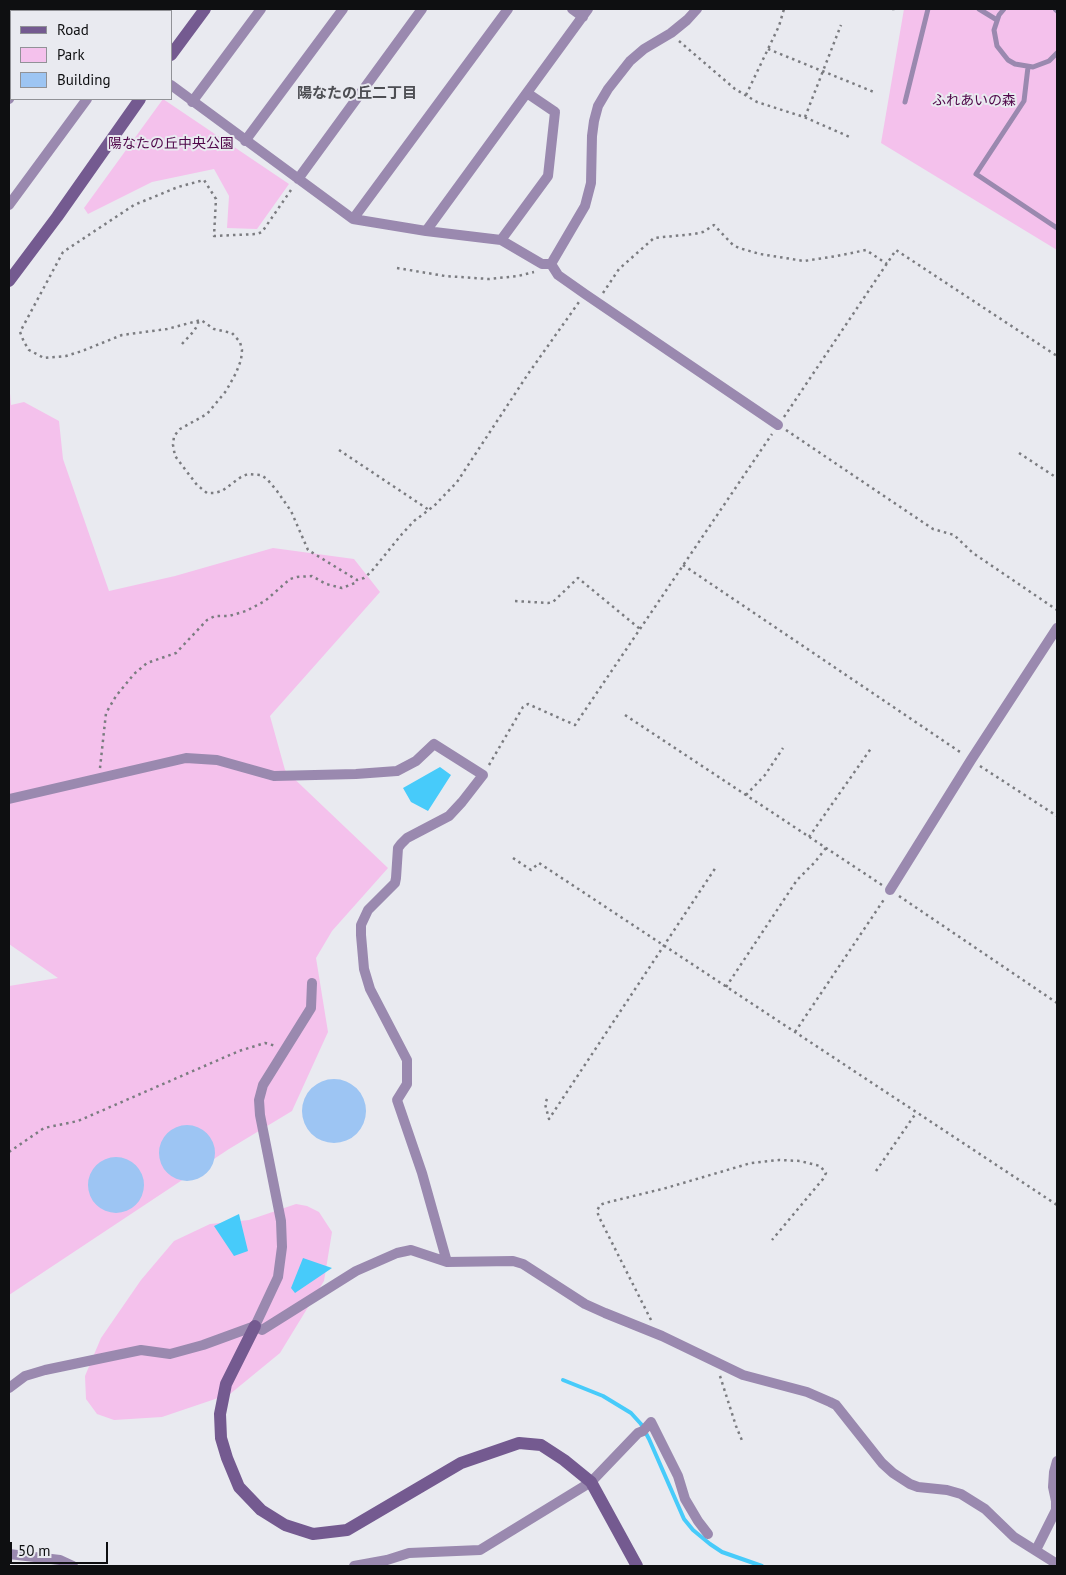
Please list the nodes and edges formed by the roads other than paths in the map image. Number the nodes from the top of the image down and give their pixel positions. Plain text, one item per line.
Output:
1 (206, 9) edge
2 (261, 9) edge
3 (343, 9) edge
4 (422, 9) edge
5 (508, 9) edge
6 (572, 9) edge
7 (697, 9) edge
8 (928, 9) edge
9 (979, 9) edge
10 (1004, 9) edge
11 (586, 13) edge
12 (997, 20) junction
13 (1057, 53) edge
14 (172, 54) edge
15 (1028, 67) junction
16 (172, 86) edge
17 (527, 92) junction
18 (86, 100) edge
19 (139, 100) edge
20 (192, 102) junction
21 (905, 102) dead end
22 (245, 141) junction
23 (298, 179) junction
24 (9, 205) edge
25 (352, 219) junction
26 (1057, 228) edge
27 (426, 232) junction
28 (501, 240) junction
29 (547, 264) junction
30 (9, 281) edge
31 (778, 425) road end
32 (1057, 628) edge
33 (9, 799) edge
34 (890, 890) road end
35 (312, 983) dead end
36 (446, 1262) junction
37 (256, 1326) junction
38 (9, 1388) edge
39 (1057, 1462) edge
40 (591, 1482) junction
41 (708, 1534) dead end
42 (1036, 1550) junction
43 (9, 1554) edge
44 (1057, 1564) edge
45 (73, 1566) edge
46 (354, 1566) edge
47 (637, 1566) edge

1 - 14 street
2 - 20 street
3 - 22 street
4 - 23 street
5 - 25 street
6 - 11 street
7 - 29 street
8 - 21 lane
9 - 12 lane
10 - 12 lane
11 - 17 street
12 - 15 lane
13 - 15 lane
15 - 26 lane
16 - 20 street
17 - 27 street
17 - 28 street
18 - 24 street
19 - 30 street
20 - 22 street
22 - 23 street
23 - 25 street
25 - 27 street
27 - 28 street
28 - 29 street
29 - 31 street
32 - 34 street
33 - 36 street
35 - 37 street
36 - 37 street
36 - 42 street
37 - 38 street
37 - 40 street
39 - 42 street
40 - 41 street
40 - 46 street
40 - 47 street
42 - 44 street
43 - 45 street

